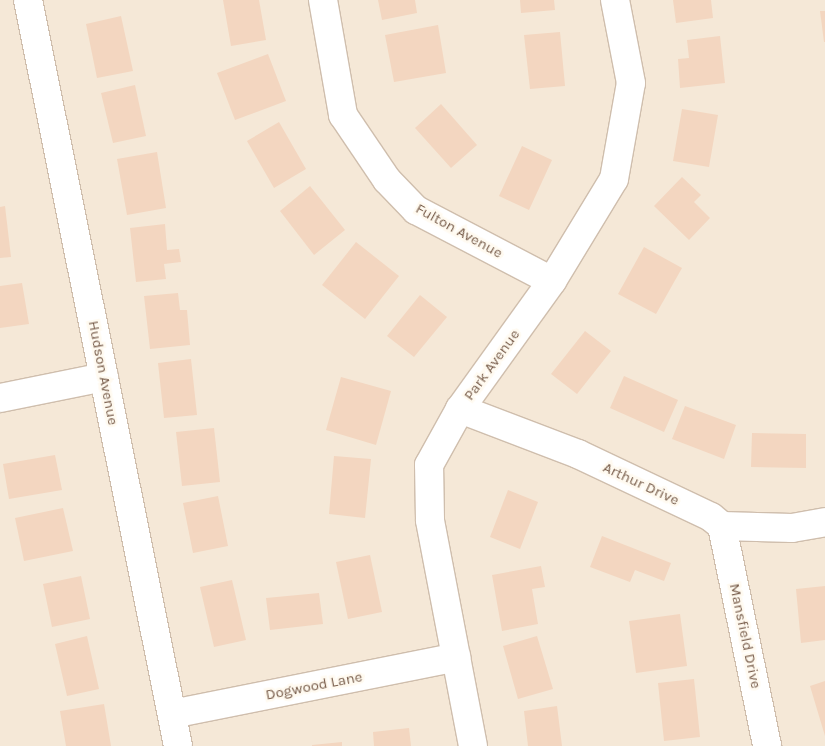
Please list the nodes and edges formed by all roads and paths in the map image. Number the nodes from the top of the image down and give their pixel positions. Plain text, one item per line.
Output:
1 (28, 0) edge
2 (323, 0) edge
3 (615, 0) edge
4 (552, 281) junction
5 (104, 377) junction
6 (0, 398) edge
7 (460, 409) junction
8 (825, 522) edge
9 (722, 526) junction
10 (456, 657) junction
11 (172, 714) junction
12 (178, 746) edge
13 (473, 746) edge
14 (768, 746) edge

1 - 5 street, Hudson Avenue
2 - 4 street, Fulton Avenue
3 - 4 street, Park Avenue
4 - 7 street, Park Avenue
5 - 6 street
5 - 11 street, Hudson Avenue
7 - 9 street, Arthur Drive
7 - 10 street, Park Avenue
8 - 9 street
9 - 14 street, Mansfield Drive
10 - 11 street, Dogwood Lane
10 - 13 street, Park Avenue
11 - 12 street, Hudson Avenue

